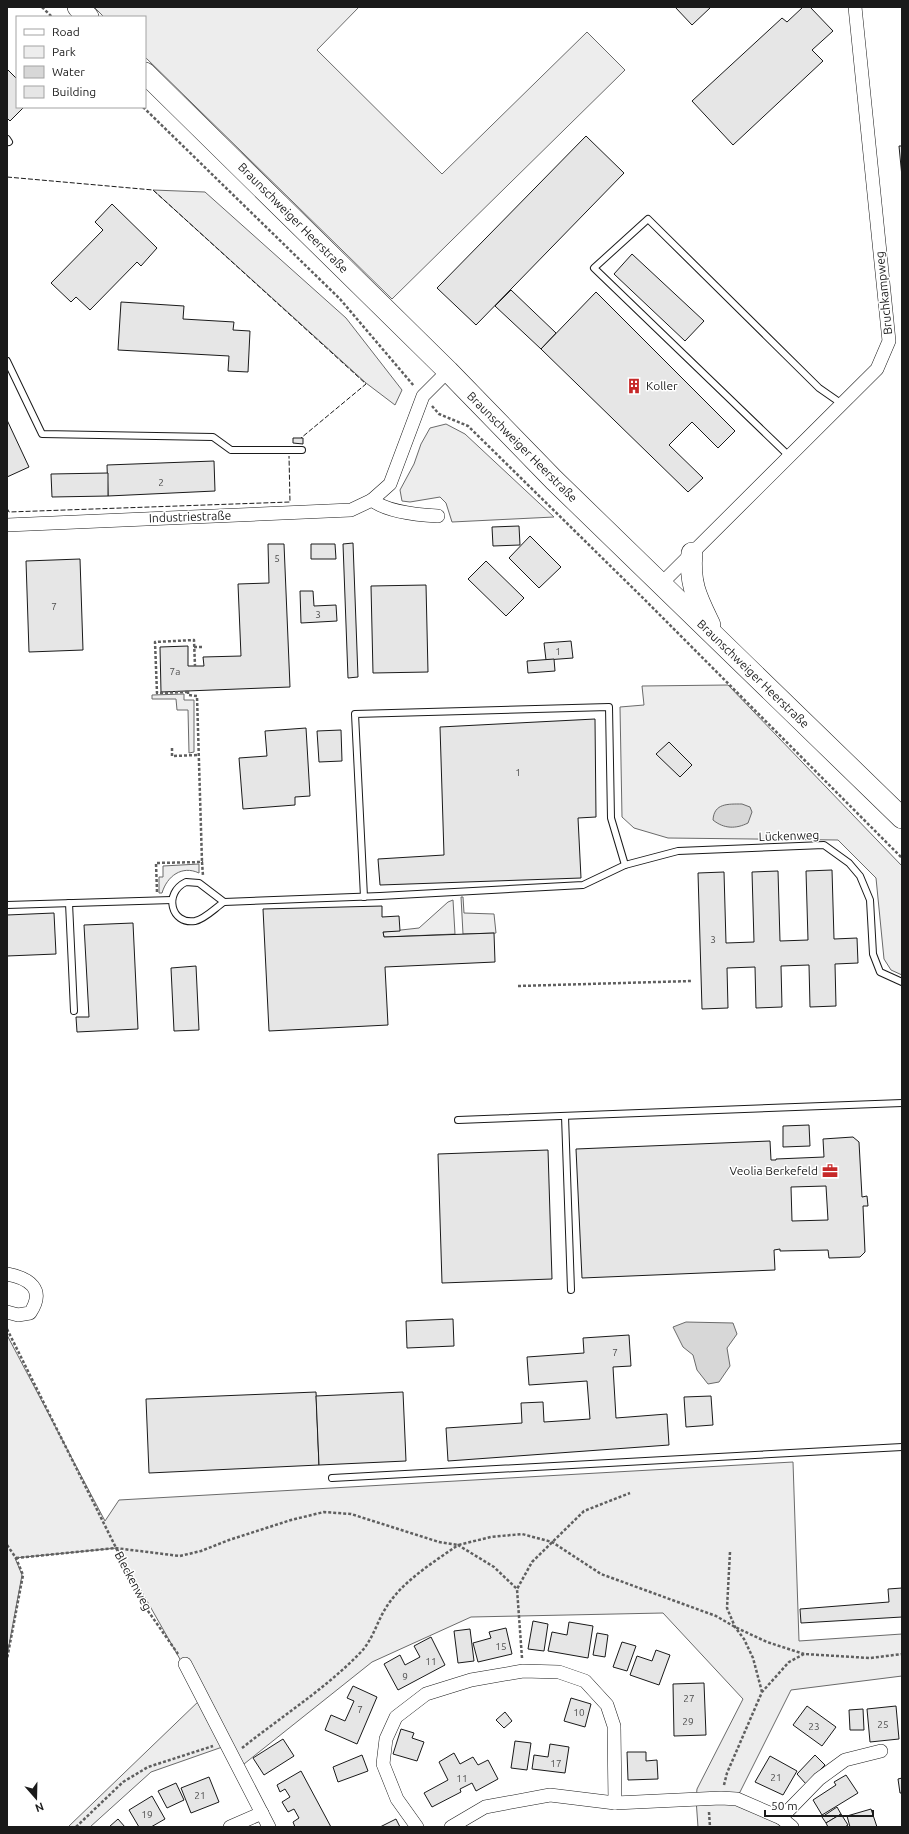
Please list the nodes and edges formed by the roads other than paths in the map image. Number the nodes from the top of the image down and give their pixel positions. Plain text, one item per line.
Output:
1 (78, 7) edge
2 (855, 7) edge
3 (87, 16) edge
4 (146, 74) edge
5 (7, 361) edge
6 (448, 371) junction
7 (842, 404) junction
8 (302, 450) dead end
9 (789, 456) junction
10 (372, 500) junction
11 (438, 516) dead end
12 (7, 525) edge
13 (692, 553) junction
14 (661, 584) junction
15 (717, 638) junction
16 (902, 818) edge
17 (626, 865) junction
18 (364, 897) junction
19 (172, 900) junction
20 (69, 902) junction
21 (224, 902) junction
22 (7, 905) edge
23 (902, 982) edge
24 (74, 1011) dead end
25 (902, 1103) edge
26 (565, 1116) junction
27 (458, 1120) dead end
28 (7, 1274) edge
29 (571, 1290) dead end
30 (7, 1313) edge
31 (902, 1447) edge
32 (332, 1478) dead end
33 (185, 1664) road end
34 (881, 1751) dead end
35 (615, 1803) junction
36 (262, 1813) junction
37 (781, 1818) junction
38 (230, 1827) edge
39 (269, 1827) edge
40 (418, 1827) edge
41 (451, 1827) edge
42 (792, 1827) edge

1 - 3 main road
2 - 7 street, Bruchkampweg
4 - 6 main road, Braunschweiger Heerstraße
5 - 8 lane
6 - 10 street, Industriestraße
6 - 14 main road, Braunschweiger Heerstraße
7 - 9 street, Bruchkampweg
7 - 9 lane
9 - 13 street, Bruchkampweg
10 - 11 street
10 - 12 street, Industriestraße
13 - 14 street, Bruchkampweg
13 - 15 main road
14 - 15 main road, Braunschweiger Heerstraße
15 - 16 main road, Braunschweiger Heerstraße
17 - 18 lane, Lückenweg
17 - 18 lane
17 - 23 lane, Lückenweg
18 - 21 lane, Lückenweg
19 - 20 lane
19 - 21 lane
19 - 21 lane
20 - 22 lane
20 - 24 lane
25 - 26 lane
26 - 27 lane
26 - 29 lane
28 - 30 street
31 - 32 lane
33 - 36 street
34 - 37 street
35 - 37 street
35 - 40 street
35 - 41 street
36 - 38 street
36 - 39 street
37 - 42 street

